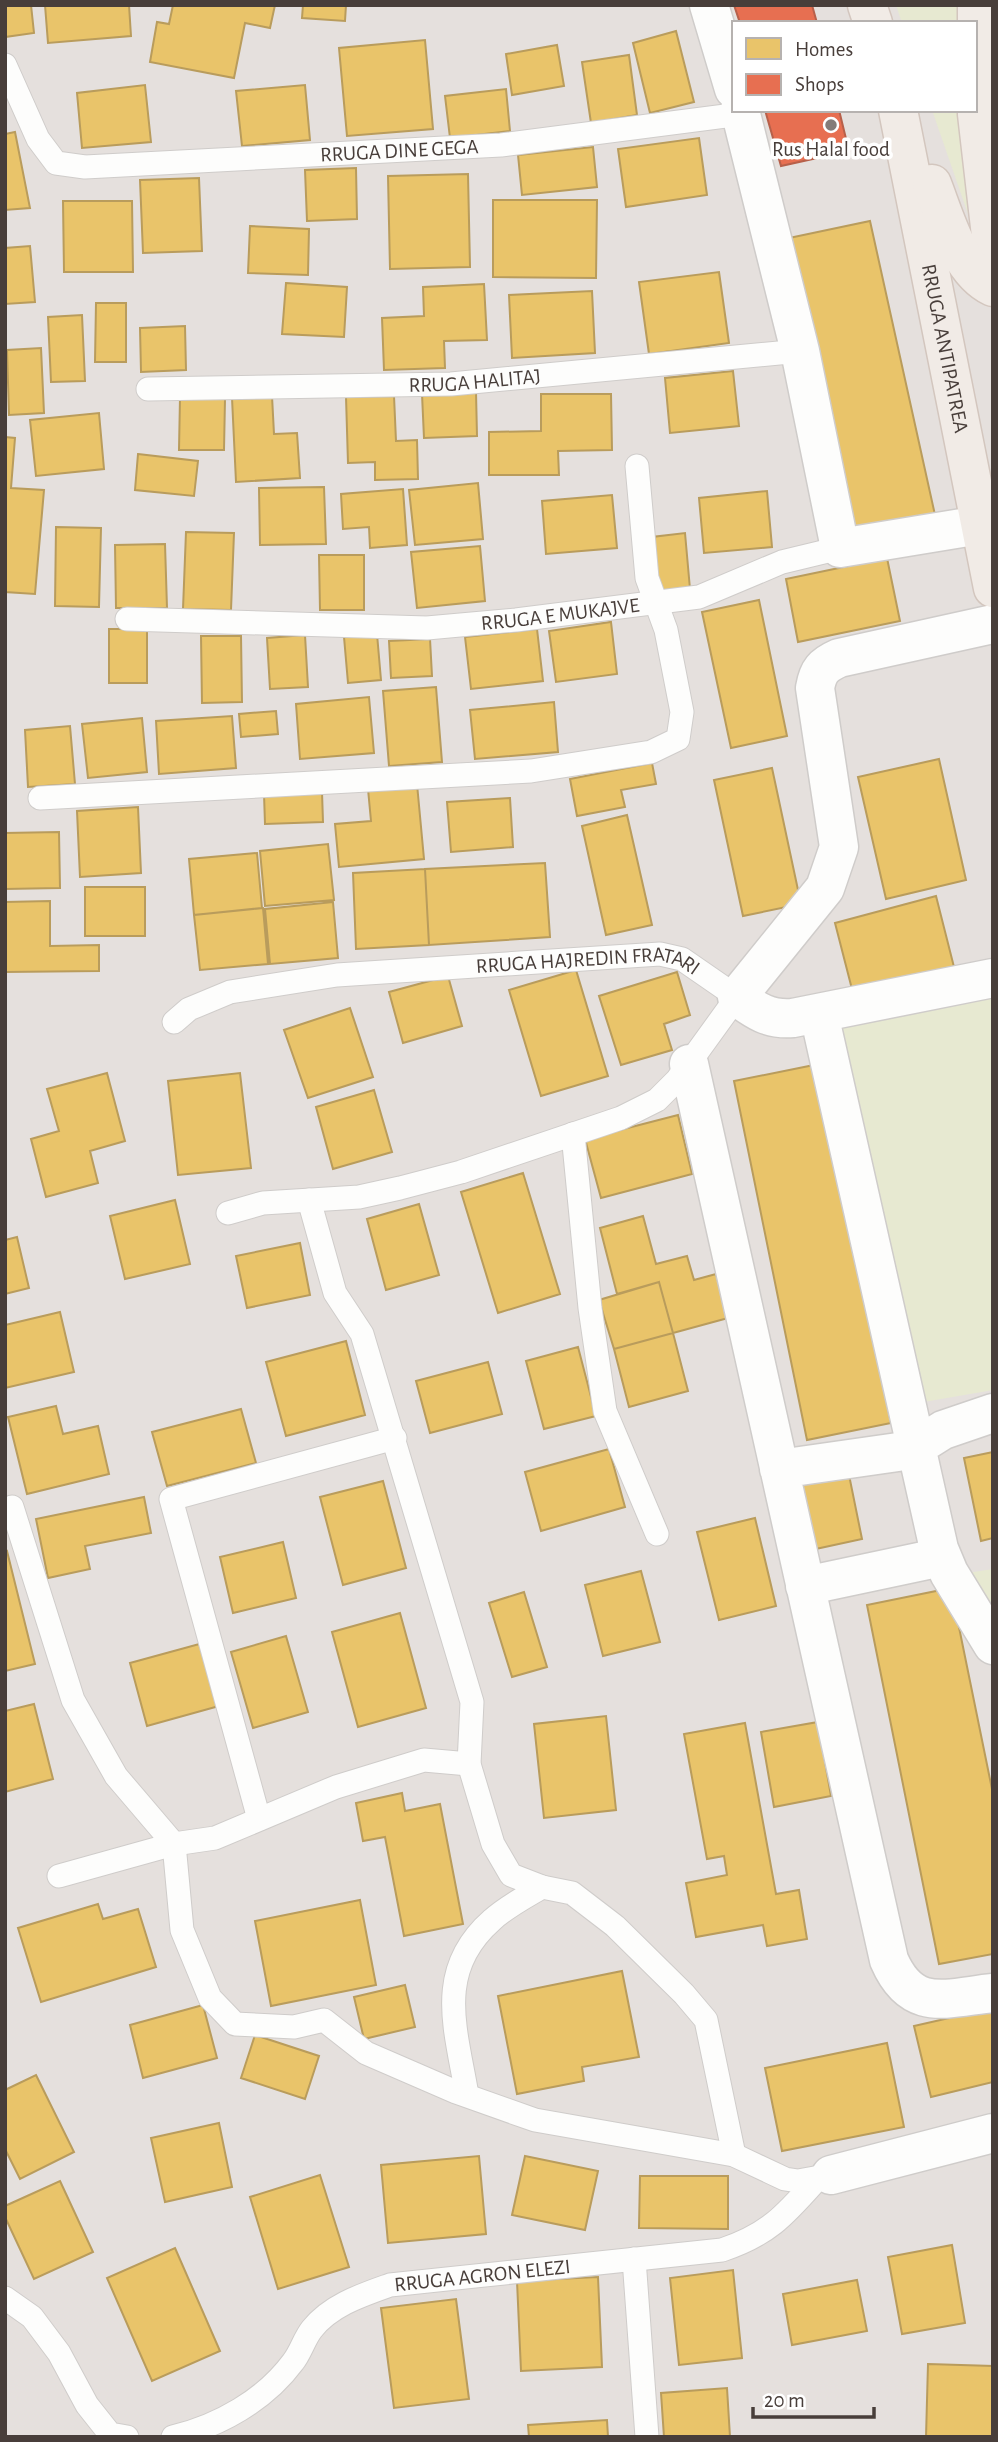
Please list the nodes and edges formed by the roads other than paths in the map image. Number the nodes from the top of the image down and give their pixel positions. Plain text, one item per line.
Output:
1 (709, 5) edge
2 (977, 5) edge
3 (5, 65) edge
4 (732, 84) edge
5 (732, 106) edge
6 (740, 112) edge
7 (901, 122) edge
8 (993, 253) edge
9 (993, 287) edge
10 (800, 351) junction
11 (148, 389) dead end
12 (637, 466) dead end
13 (980, 524) junction
14 (840, 548) junction
15 (993, 588) edge
16 (655, 604) junction
17 (127, 619) dead end
18 (993, 624) edge
19 (40, 798) dead end
20 (993, 978) edge
21 (737, 997) junction
22 (819, 1014) junction
23 (174, 1022) dead end
24 (689, 1064) junction
25 (573, 1134) junction
26 (309, 1200) junction
27 (228, 1213) dead end
28 (993, 1413) edge
29 (395, 1438) junction
30 (916, 1447) junction
31 (779, 1469) junction
32 (12, 1507) dead end
33 (657, 1534) dead end
34 (942, 1557) junction
35 (806, 1586) junction
36 (993, 1645) edge
37 (470, 1764) junction
38 (259, 1819) junction
39 (174, 1844) junction
40 (59, 1877) dead end
41 (542, 1887) junction
42 (993, 1993) edge
43 (467, 2095) junction
44 (992, 2134) edge
45 (734, 2155) junction
46 (825, 2176) junction
47 (634, 2259) junction
48 (5, 2298) edge
49 (115, 2436) edge
50 (173, 2437) edge
51 (647, 2437) edge

1 - 4 street
2 - 8 main road
3 - 5 lane, RRUGA DINE GEGA
6 - 10 street
7 - 9 main road
7 - 13 main road, RRUGA ANTIPATREA
10 - 11 lane, RRUGA HALITAJ
10 - 14 street
12 - 16 lane
13 - 14 street, RRUGA E MUKAJVE
13 - 15 main road, RRUGA ANTIPATREA
14 - 16 lane, RRUGA E MUKAJVE
16 - 17 lane, RRUGA E MUKAJVE
16 - 19 lane
18 - 21 street
20 - 22 street, RRUGA HAJREDIN FRATARI
21 - 22 street, RRUGA HAJREDIN FRATARI
21 - 23 lane, RRUGA HAJREDIN FRATARI
21 - 24 lane
22 - 30 street
24 - 25 lane
24 - 31 street
25 - 26 lane
25 - 33 lane
26 - 27 lane
26 - 29 lane
28 - 30 street
29 - 37 lane
29 - 38 lane
30 - 31 street
30 - 34 street
31 - 35 street
32 - 39 lane
34 - 35 street
34 - 36 street
35 - 42 street
37 - 38 lane
37 - 41 lane
38 - 39 lane
39 - 40 lane
39 - 43 lane
41 - 43 lane
41 - 45 lane
43 - 45 lane
44 - 46 street
45 - 46 lane
46 - 47 lane, RRUGA AGRON ELEZI
47 - 50 lane, RRUGA AGRON ELEZI
47 - 51 lane
48 - 49 lane

